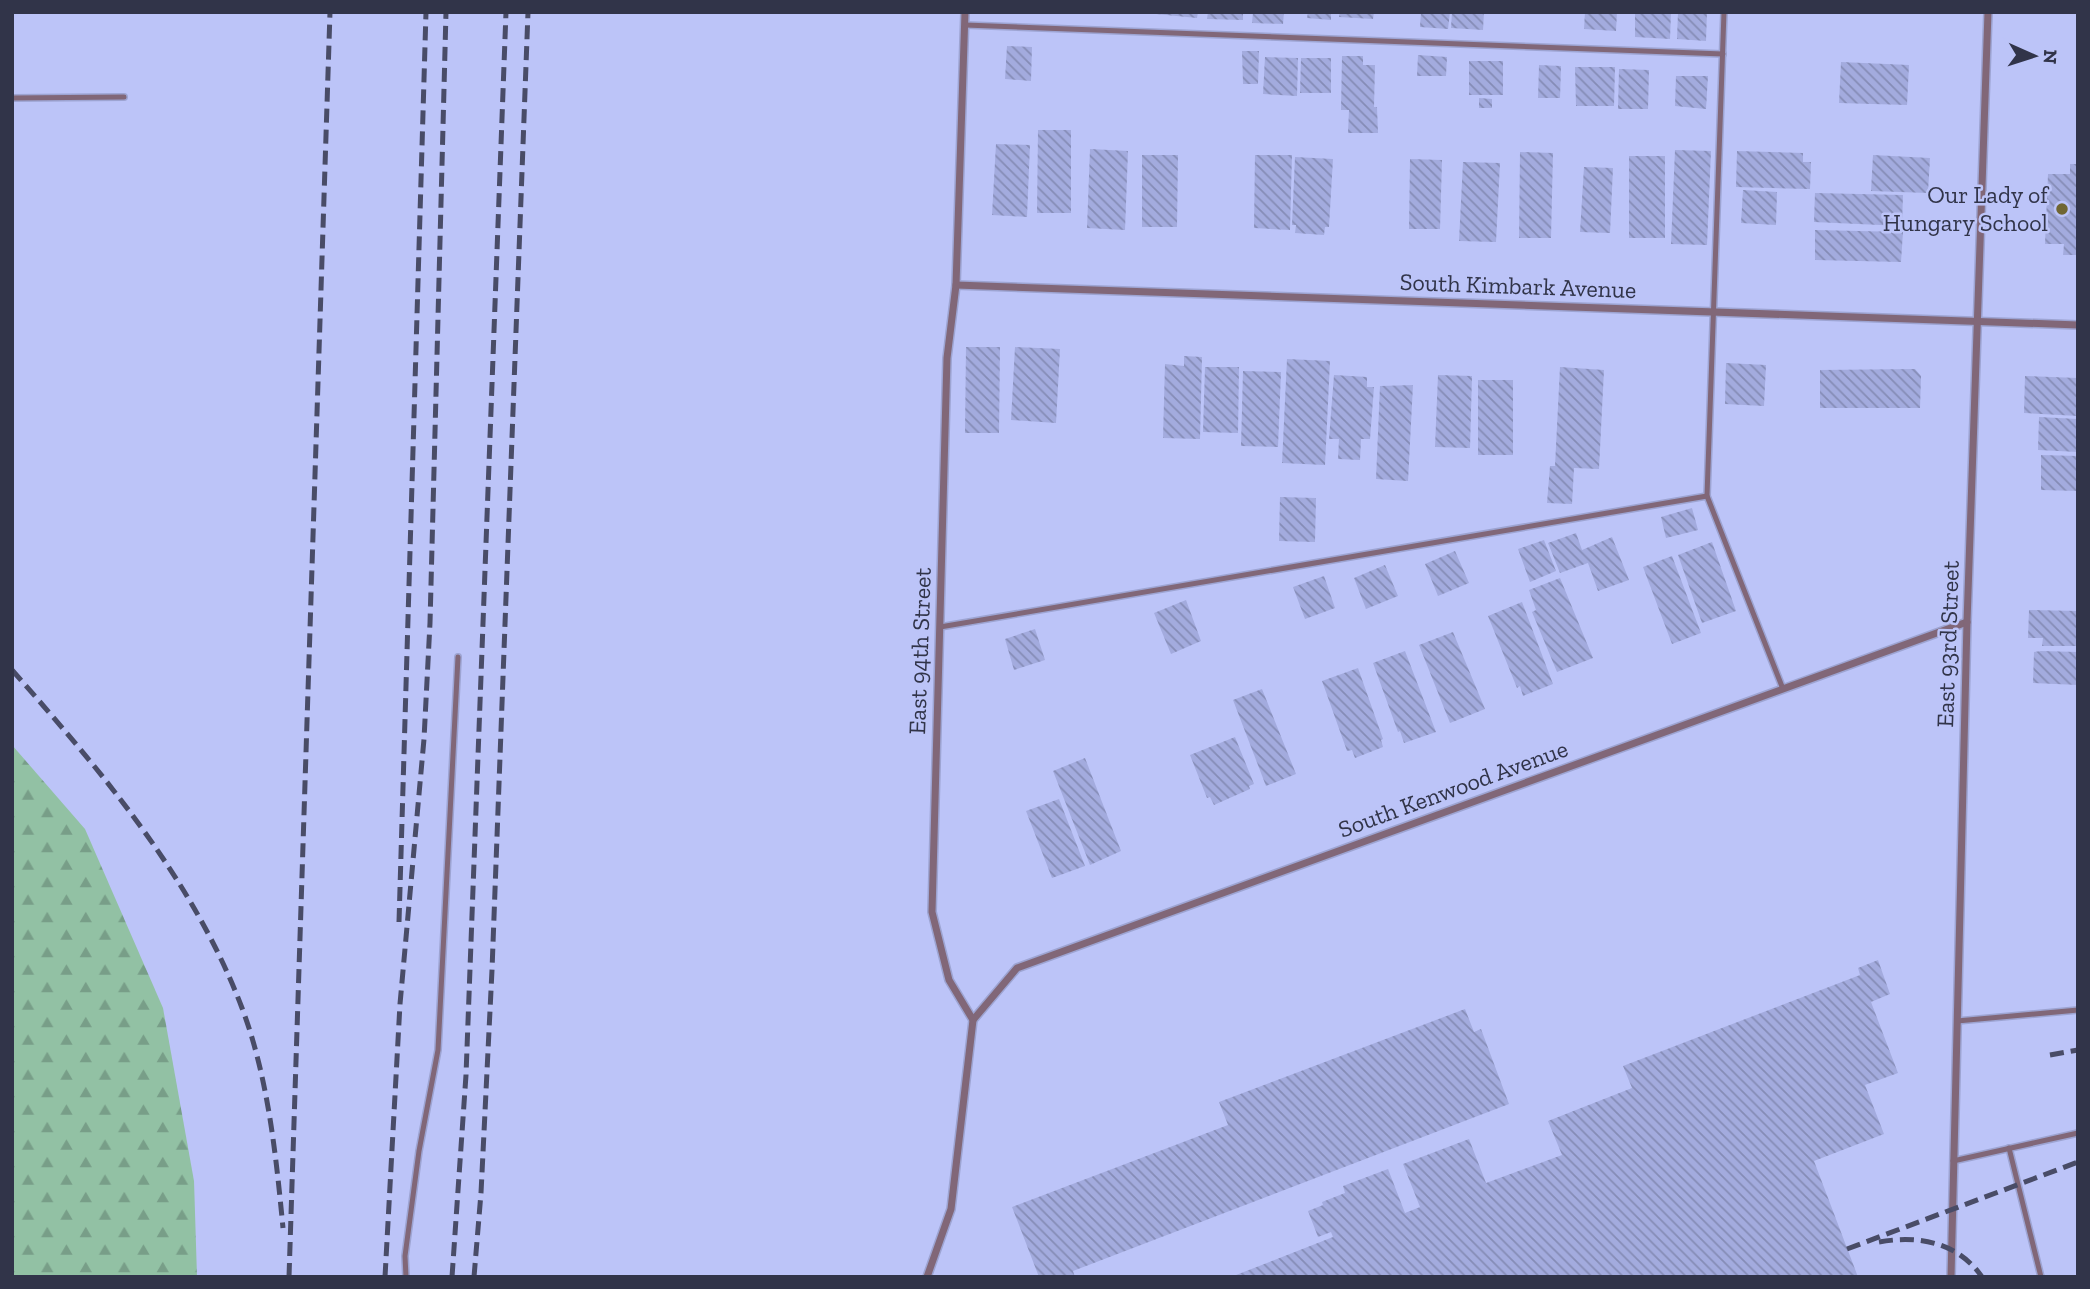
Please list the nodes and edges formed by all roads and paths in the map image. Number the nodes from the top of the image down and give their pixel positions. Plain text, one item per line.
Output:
1 (965, 12) edge
2 (1724, 12) edge
3 (1987, 12) edge
4 (965, 25) junction
5 (1723, 54) junction
6 (124, 97) dead end
7 (12, 98) edge
8 (956, 285) junction
9 (1714, 312) junction
10 (1977, 321) junction
11 (2078, 325) edge
12 (1707, 496) junction
13 (1967, 622) junction
14 (940, 627) junction
15 (458, 657) dead end
16 (1783, 689) junction
17 (2078, 1010) edge
18 (973, 1020) junction
19 (1957, 1021) junction
20 (2078, 1133) edge
21 (2009, 1148) junction
22 (1953, 1161) junction
23 (406, 1277) edge
24 (927, 1277) edge
25 (1951, 1277) edge
26 (2041, 1277) edge

1 - 4 street, East 94th Street
2 - 5 lane
3 - 10 street, East 93rd Street
4 - 5 lane
4 - 8 street, East 94th Street
5 - 9 lane
6 - 7 lane
8 - 9 street, South Kimbark Avenue
8 - 14 street, East 94th Street
9 - 10 street, South Kimbark Avenue
9 - 12 lane
10 - 11 street, South Kimbark Avenue
10 - 13 street, East 93rd Street
12 - 14 lane
12 - 16 lane
13 - 16 street, South Kenwood Avenue
13 - 19 street, East 93rd Street
14 - 18 street, East 94th Street
15 - 23 lane
16 - 18 street, South Kenwood Avenue
17 - 19 lane
18 - 24 street
19 - 22 street, East 93rd Street
20 - 21 lane
21 - 22 lane
21 - 26 lane
22 - 25 street, East 93rd Street

